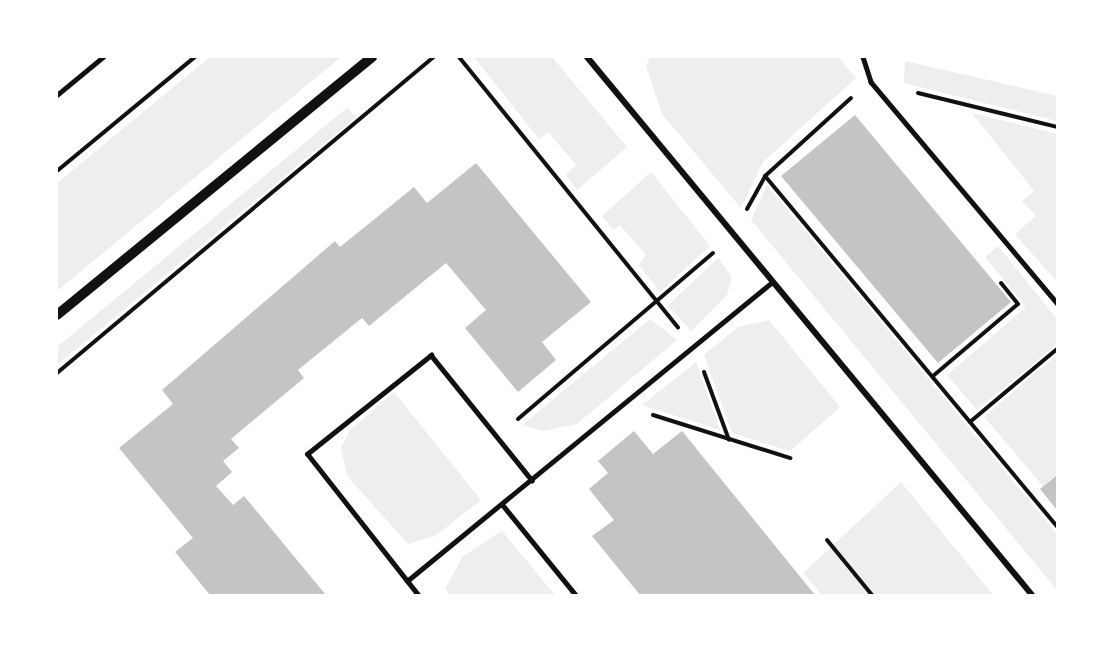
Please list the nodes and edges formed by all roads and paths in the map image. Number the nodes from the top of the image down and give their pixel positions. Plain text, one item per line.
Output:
1 (103, 57) edge
2 (195, 57) edge
3 (372, 57) edge
4 (434, 57) edge
5 (459, 57) edge
6 (587, 57) edge
7 (863, 57) edge
8 (871, 82) junction
9 (57, 95) edge
10 (852, 97) junction
11 (860, 106) dead end
12 (1057, 127) edge
13 (57, 171) edge
14 (765, 176) junction
15 (733, 235) junction
16 (998, 279) dead end
17 (772, 282) junction
18 (658, 303) junction
19 (1057, 303) edge
20 (57, 315) edge
21 (695, 348) junction
22 (1057, 349) edge
23 (57, 373) edge
24 (933, 376) junction
25 (624, 406) junction
26 (970, 422) junction
27 (497, 437) junction
28 (729, 440) junction
29 (790, 458) dead end
30 (532, 480) junction
31 (502, 504) junction
32 (1057, 526) edge
33 (827, 540) dead end
34 (407, 581) junction
35 (418, 595) edge
36 (576, 595) edge
37 (872, 595) edge
38 (1032, 595) edge

1 - 9 lane
2 - 13 path
3 - 20 street
4 - 23 path
5 - 18 path
6 - 15 street
7 - 8 lane
8 - 10 path
8 - 12 path
8 - 19 lane
10 - 11 path
10 - 14 path
14 - 15 path
14 - 24 path
15 - 17 street
15 - 18 path
16 - 24 path
17 - 21 lane
17 - 38 street
18 - 21 path
18 - 27 path
21 - 25 lane
21 - 28 path
22 - 26 path
24 - 26 path
25 - 28 path
25 - 30 lane
26 - 32 path
27 - 30 lane
27 - 34 lane
28 - 29 path
30 - 31 lane
31 - 34 lane
31 - 36 lane
33 - 37 path
34 - 35 lane

